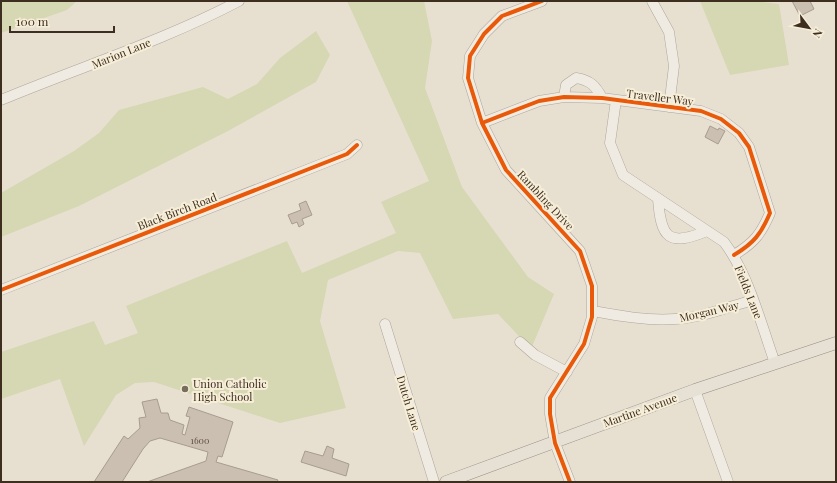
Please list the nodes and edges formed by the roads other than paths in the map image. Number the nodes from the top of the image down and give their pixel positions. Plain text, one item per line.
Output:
1 (239, 1) edge
2 (542, 1) edge
3 (652, 1) edge
4 (564, 97) junction
5 (602, 98) junction
6 (1, 100) edge
7 (616, 100) junction
8 (669, 107) junction
9 (482, 123) junction
10 (357, 145) dead end
11 (658, 199) junction
12 (707, 231) junction
13 (734, 255) junction
14 (1, 290) edge
15 (753, 300) junction
16 (593, 311) junction
17 (385, 324) dead end
18 (520, 342) dead end
19 (836, 343) edge
20 (776, 363) junction
21 (567, 372) junction
22 (695, 390) junction
23 (555, 442) junction
24 (434, 482) edge
25 (446, 482) edge
26 (570, 482) edge
27 (728, 482) edge

1 - 6 street, Marion Lane
2 - 9 street, Rambling Drive
3 - 8 street
4 - 5 street, Traveller Way
4 - 5 street
4 - 9 street, Traveller Way
5 - 7 street, Traveller Way
7 - 8 street, Traveller Way
7 - 11 street, Fields Lane
8 - 13 street, Traveller Way
9 - 16 street, Rambling Drive
10 - 14 street, Black Birch Road
11 - 12 street, Fields Lane
11 - 12 street
12 - 13 street, Fields Lane
13 - 15 street, Fields Lane
15 - 16 street, Morgan Way
15 - 20 street, Fields Lane
16 - 21 street, Rambling Drive
17 - 24 street, Dutch Lane
18 - 21 street
19 - 20 main road, Martine Avenue
20 - 22 main road, Martine Avenue
21 - 23 street, Rambling Drive
22 - 23 main road, Martine Avenue
22 - 27 street
23 - 25 main road, Martine Avenue
23 - 26 street, Rambling Drive

